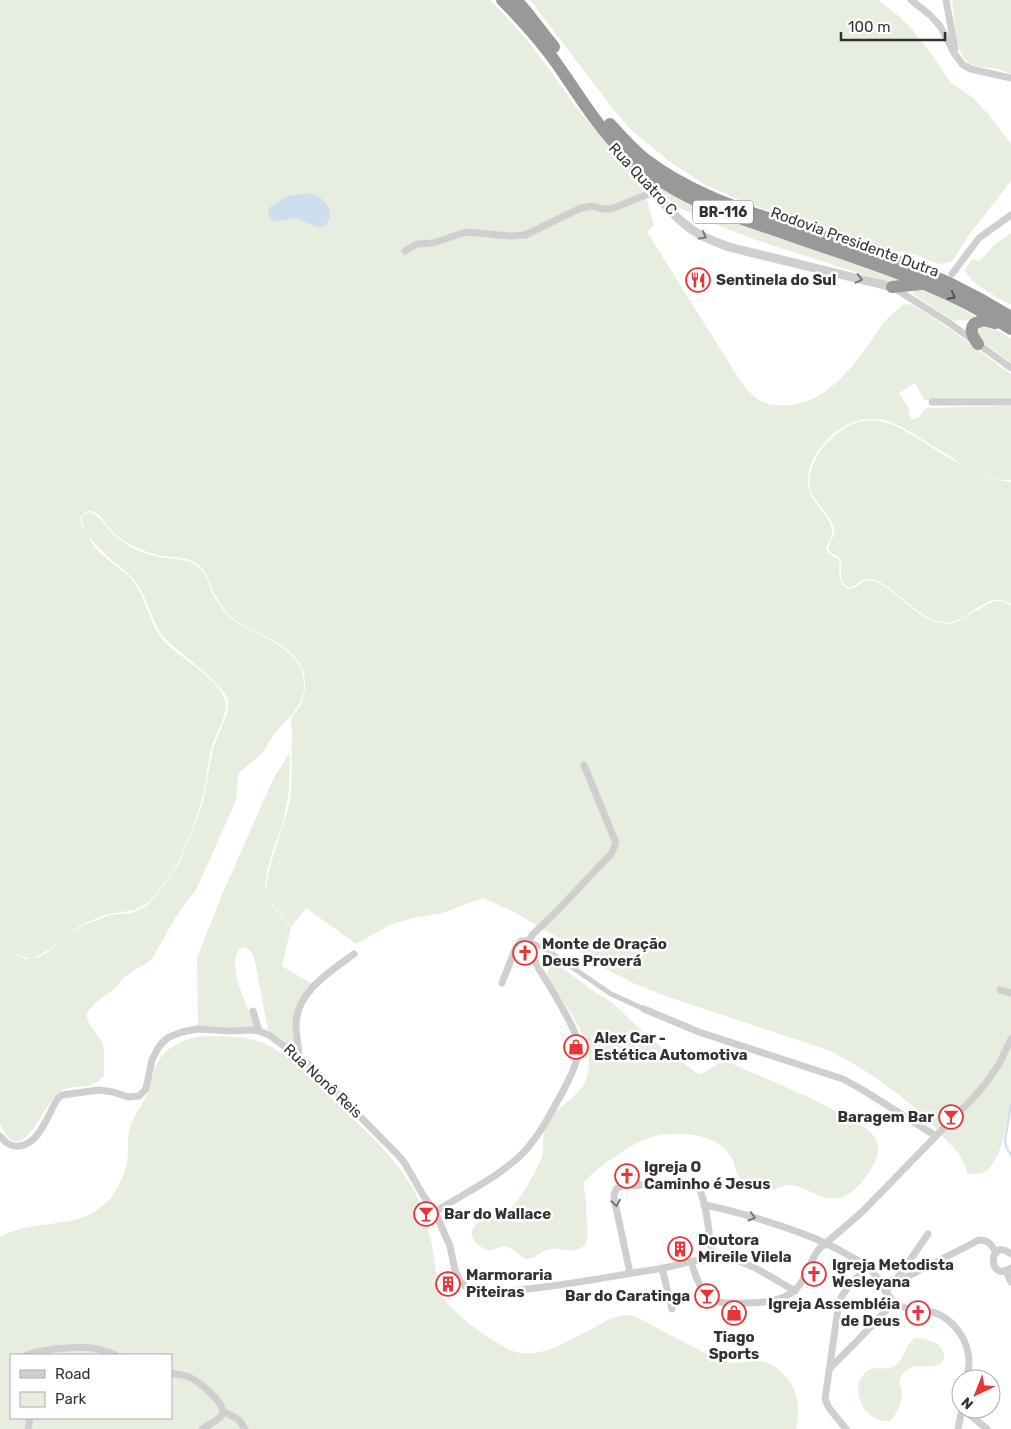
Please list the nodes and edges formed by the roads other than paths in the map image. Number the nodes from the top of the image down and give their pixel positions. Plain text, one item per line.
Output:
1 (502, 0) edge
2 (516, 0) edge
3 (911, 0) edge
4 (946, 0) edge
5 (533, 34) junction
6 (958, 59) junction
7 (1011, 78) edge
8 (651, 193) dead end
9 (1011, 215) edge
10 (405, 250) dead end
11 (891, 259) junction
12 (952, 274) junction
13 (926, 283) junction
14 (886, 286) junction
15 (972, 294) junction
16 (1010, 325) edge
17 (978, 344) junction
18 (1011, 368) edge
19 (932, 402) dead end
20 (1011, 402) edge
21 (584, 765) dead end
22 (529, 941) junction
23 (354, 954) dead end
24 (502, 983) dead end
25 (1000, 990) dead end
26 (1011, 993) edge
27 (644, 1009) joint
28 (253, 1011) dead end
29 (260, 1030) junction
30 (1011, 1039) edge
31 (299, 1057) junction
32 (0, 1136) edge
33 (936, 1136) junction
34 (704, 1205) junction
35 (435, 1212) junction
36 (928, 1234) dead end
37 (825, 1243) junction
38 (996, 1253) junction
39 (1011, 1254) edge
40 (712, 1259) junction
41 (690, 1262) junction
42 (868, 1267) junction
43 (662, 1268) junction
44 (1009, 1269) edge
45 (630, 1273) junction
46 (1011, 1282) edge
47 (893, 1284) junction
48 (795, 1291) junction
49 (885, 1291) junction
50 (894, 1302) junction
51 (672, 1309) dead end
52 (31, 1354) edge
53 (112, 1354) edge
54 (830, 1368) junction
55 (967, 1369) edge
56 (172, 1373) edge
57 (223, 1411) junction
58 (975, 1419) edge
59 (202, 1429) edge
60 (245, 1429) edge
61 (846, 1429) edge
62 (987, 1429) edge

1 - 5 highway, Rodovia Presidente Dutra / BR-116
2 - 11 highway, Rodovia Presidente Dutra / BR-116
3 - 6 street
4 - 6 street
5 - 13 highway, Rodovia Presidente Dutra / BR-116
5 -> 14 street, Rua Quatro C
6 - 7 street
8 - 10 street
9 - 12 street
11 - 12 highway
11 - 15 highway, Rodovia Presidente Dutra / BR-116
12 - 15 highway
13 - 14 highway
13 -> 16 highway, Rodovia Presidente Dutra / BR-116
14 - 17 street, Rua Quatro C
15 - 16 highway, Rodovia Presidente Dutra / BR-116
16 - 17 highway
17 - 18 street, Rua Quatro C
19 - 20 street
21 - 22 street
22 - 24 street
22 - 27 street
22 - 35 street
23 - 31 street
25 - 26 street
27 - 33 street
28 - 29 street
29 - 31 street, Rua Nonô Reis
29 - 32 street, Rua Nonô Reis
30 - 33 street
31 - 35 street, Rua Nonô Reis
33 - 37 street
34 -> 37 street
34 - 40 street
34 -> 45 street
35 - 45 street, Rua Nonô Reis
36 - 47 street
37 - 42 street
37 - 48 street
38 - 39 street
38 - 44 street
38 - 47 street
40 - 41 street, Rua Nonô Reis
40 - 48 street, Rua Nonô Reis
41 - 43 street, Rua Nonô Reis
41 - 48 street
42 - 49 street
42 - 54 street
43 - 45 street, Rua Nonô Reis
43 - 51 street
44 - 46 street
47 - 49 street
49 - 50 street
50 - 54 street
50 - 55 street
52 - 53 street
54 - 61 street
56 - 57 street
57 - 59 street
57 - 60 street
58 - 62 street

